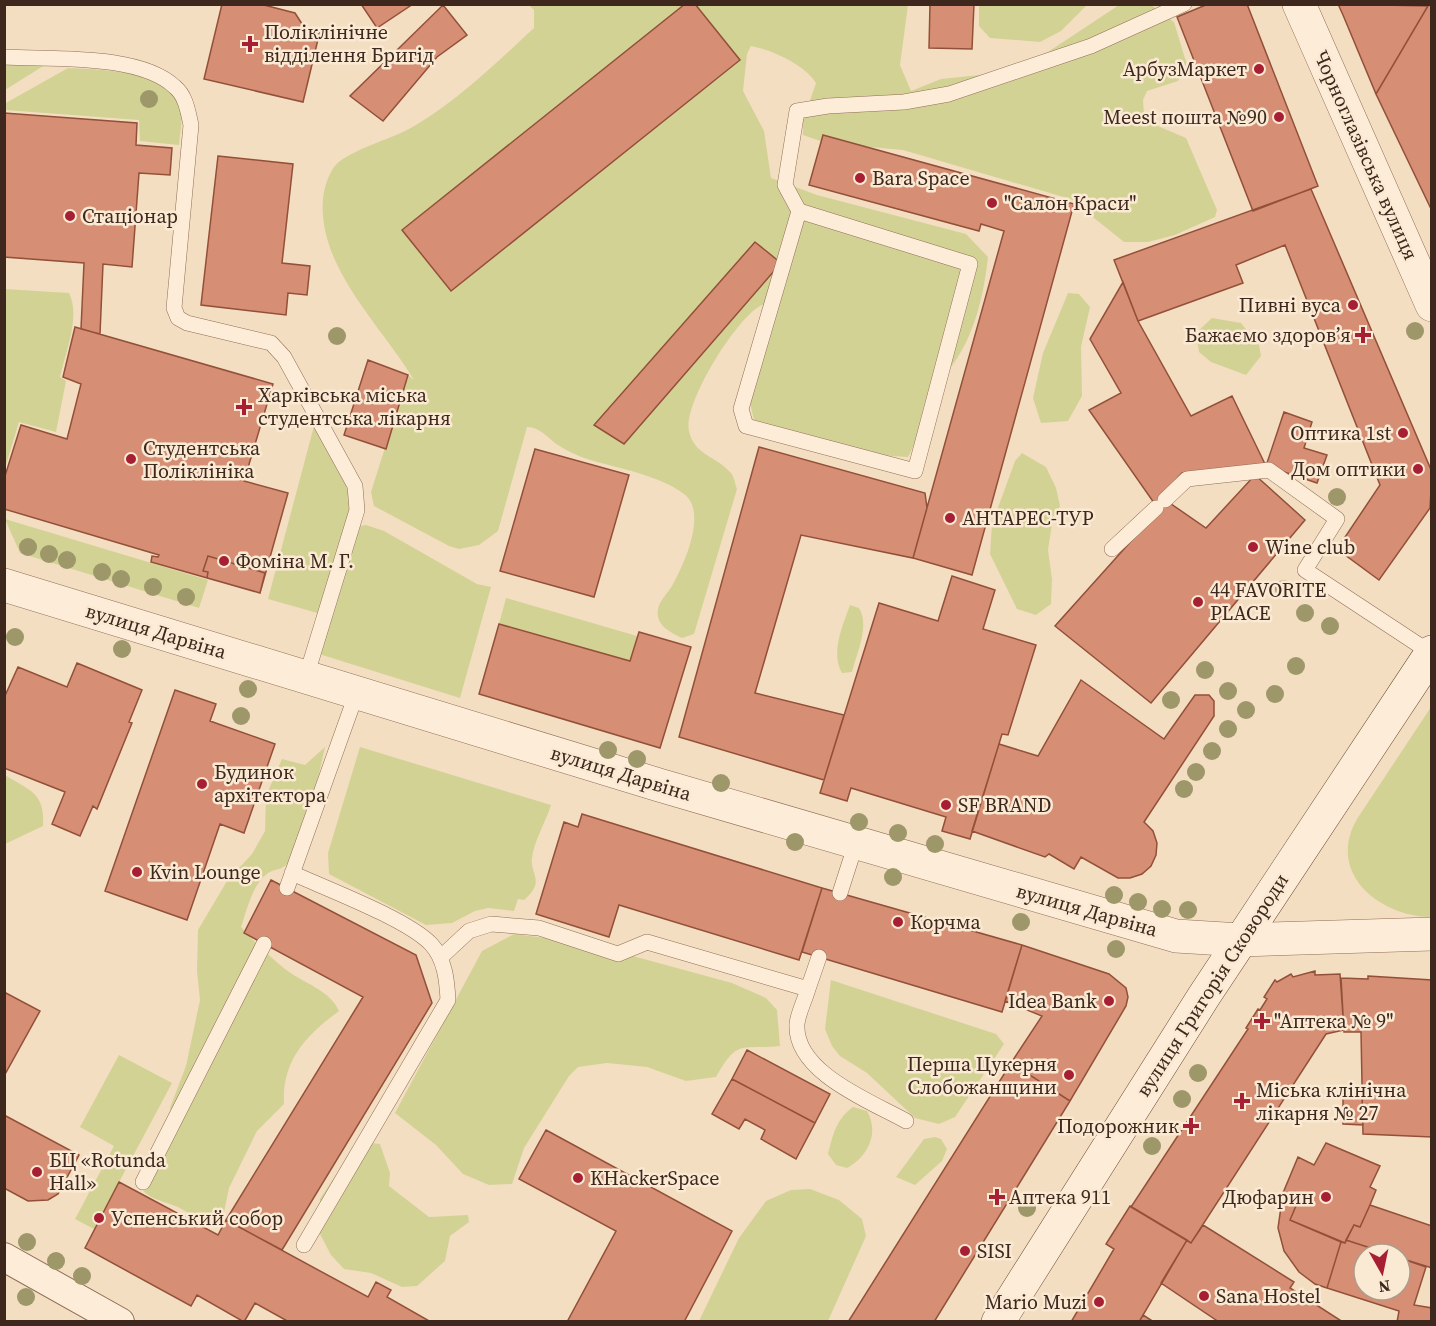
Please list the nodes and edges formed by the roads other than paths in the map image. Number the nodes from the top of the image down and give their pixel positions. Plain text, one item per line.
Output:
1 (1184, 4) edge
2 (1299, 4) edge
3 (4, 57) edge
4 (799, 211) junction
5 (1431, 305) edge
6 (1112, 549) dead end
7 (4, 585) edge
8 (1431, 653) edge
9 (306, 677) junction
10 (357, 692) junction
11 (856, 843) junction
12 (292, 873) junction
13 (287, 888) dead end
14 (840, 893) dead end
15 (1431, 934) edge
16 (1241, 940) junction
17 (264, 944) dead end
18 (819, 957) dead end
19 (440, 958) junction
20 (808, 989) junction
21 (906, 1121) dead end
22 (143, 1182) dead end
23 (304, 1245) dead end
24 (4, 1257) edge
25 (120, 1322) edge
26 (998, 1322) edge

1 - 4 lane
2 - 5 street, Чорноглазівська вулиця
3 - 9 lane
4 - 4 lane
6 - 8 lane
7 - 9 street, вулиця Дарвіна
8 - 16 street, вулиця Григорія Сковороди
9 - 10 street, вулиця Дарвіна
10 - 11 street, вулиця Дарвіна
10 - 12 lane
11 - 14 lane
11 - 16 street, вулиця Дарвіна
12 - 13 lane
12 - 19 lane
15 - 16 street, вулиця Дарвіна
16 - 26 street, вулиця Григорія Сковороди
17 - 22 lane
18 - 20 lane
19 - 20 lane
19 - 23 lane
20 - 21 lane
24 - 25 street

